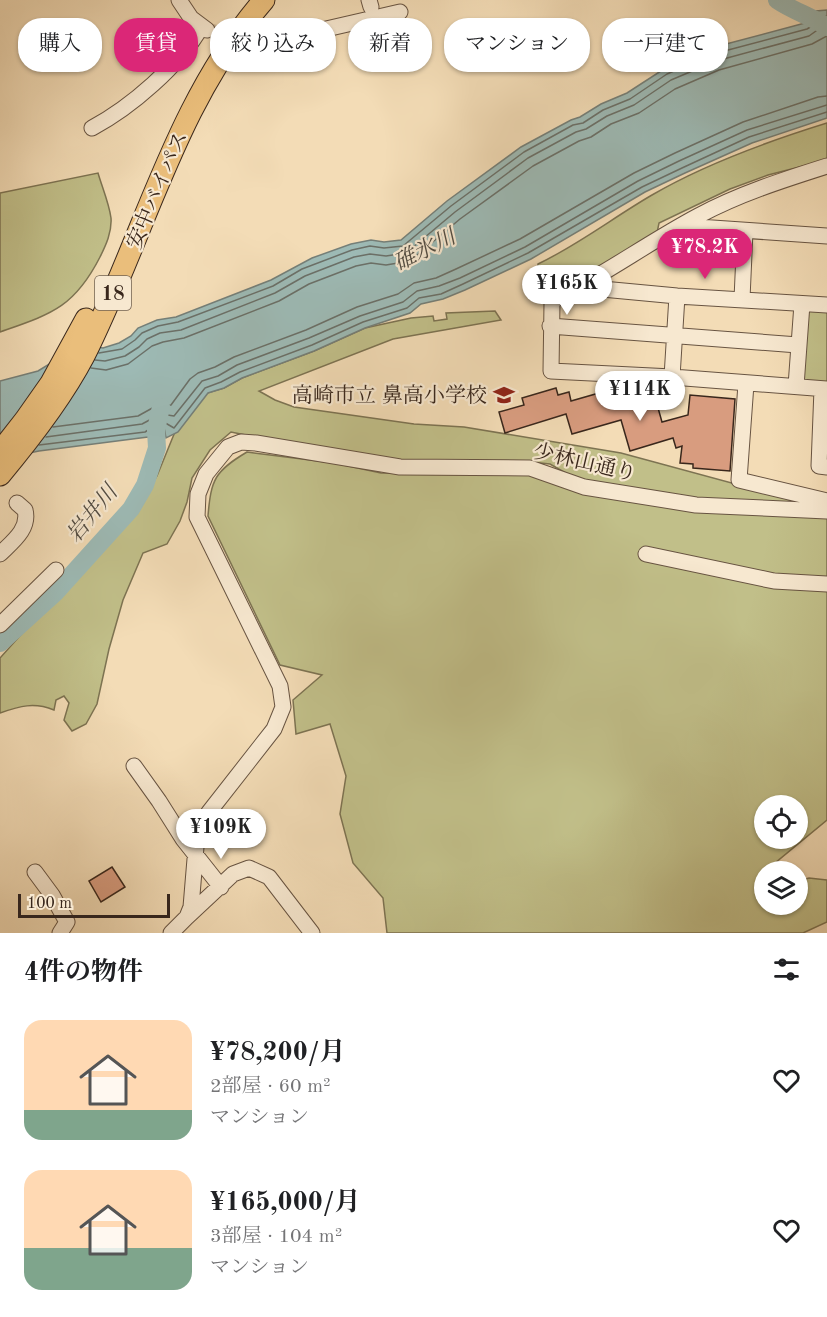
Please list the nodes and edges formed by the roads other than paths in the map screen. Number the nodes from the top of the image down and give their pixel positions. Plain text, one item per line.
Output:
1 (179, 0) edge
2 (245, 0) edge
3 (264, 0) edge
4 (400, 12) dead end
5 (336, 27) edge
6 (92, 128) dead end
7 (827, 166) edge
8 (688, 221) junction
9 (745, 231) junction
10 (827, 236) edge
11 (581, 287) junction
12 (677, 296) junction
13 (742, 299) junction
14 (802, 304) junction
15 (827, 305) edge
16 (550, 326) junction
17 (675, 337) junction
18 (798, 345) junction
19 (672, 377) junction
20 (746, 384) junction
21 (796, 386) junction
22 (825, 389) edge
23 (0, 452) edge
24 (827, 466) edge
25 (0, 474) edge
26 (827, 501) edge
27 (16, 503) dead end
28 (827, 511) edge
29 (0, 554) edge
30 (646, 554) dead end
31 (56, 570) dead end
32 (827, 584) edge
33 (0, 625) edge
34 (134, 766) dead end
35 (195, 854) junction
36 (35, 872) dead end
37 (221, 887) junction
38 (187, 917) junction
39 (60, 933) edge
40 (171, 933) edge
41 (312, 933) edge

1 - 6 street
2 - 23 highway, 安中バイパス / 18
3 - 25 highway, 安中バイパス / 18
4 - 5 street
7 - 8 street
8 - 9 street
8 - 11 street
9 - 10 street
9 - 13 street
11 - 12 street
11 - 16 street
12 - 13 street
12 - 17 street
13 - 14 street
14 - 15 street
14 - 18 street
16 - 17 street
16 - 19 street
17 - 18 street
17 - 19 street
18 - 21 street
19 - 20 street
20 - 21 street
20 - 26 street
21 - 22 street
22 - 24 street
27 - 29 street
28 - 35 street, 少林山通り
30 - 32 street
31 - 33 street
34 - 35 street
35 - 37 street
35 - 38 street
36 - 39 street
37 - 38 street
37 - 41 street
38 - 40 street

